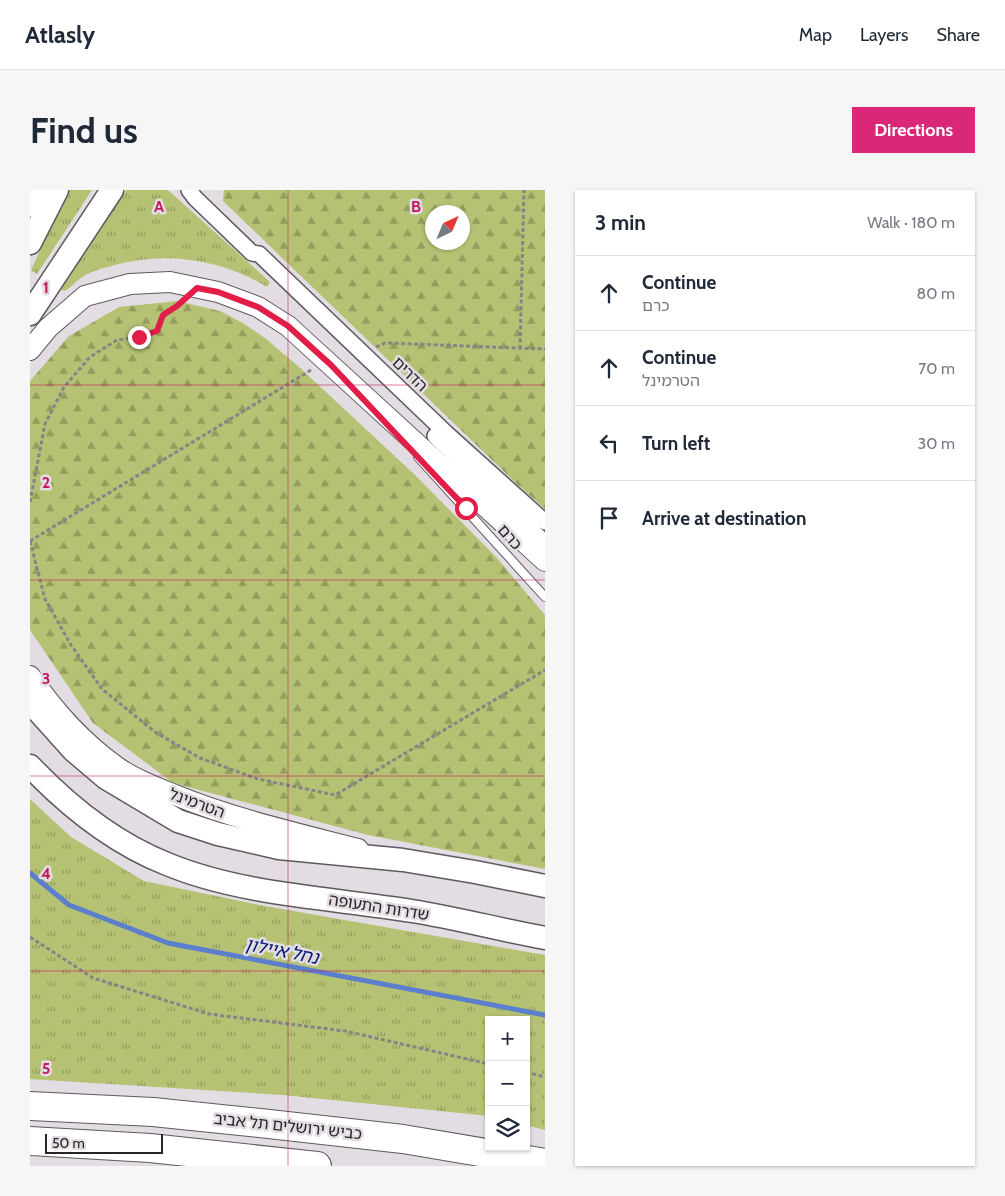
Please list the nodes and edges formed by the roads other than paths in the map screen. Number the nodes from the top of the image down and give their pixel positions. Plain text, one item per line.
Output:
1 (38, 190) edge
2 (58, 190) edge
3 (112, 190) edge
4 (182, 190) edge
5 (192, 194) edge
6 (30, 209) edge
7 (30, 243) edge
8 (252, 253) junction
9 (30, 314) edge
10 (30, 350) edge
11 (331, 365) junction
12 (545, 522) edge
13 (545, 543) edge
14 (545, 561) edge
15 (545, 596) edge
16 (30, 676) edge
17 (30, 702) edge
18 (30, 766) edge
19 (403, 860) junction
20 (545, 886) edge
21 (545, 938) edge
22 (30, 1106) edge
23 (30, 1141) edge
24 (545, 1163) edge
25 (317, 1166) edge

1 - 6 street
2 - 7 main road
3 - 9 main road
4 - 5 street, הדרים
5 - 8 street, הדרים
8 - 12 street, הדרים
8 - 13 street, הדרים
10 - 11 street
11 - 14 street
11 - 15 lane, כרם
16 - 19 street, הטרמינל
17 - 19 main road
18 - 21 main road, שדרות התעופה
19 - 20 main road
22 - 24 highway, כביש ירושלים תל אביב
23 - 25 highway

